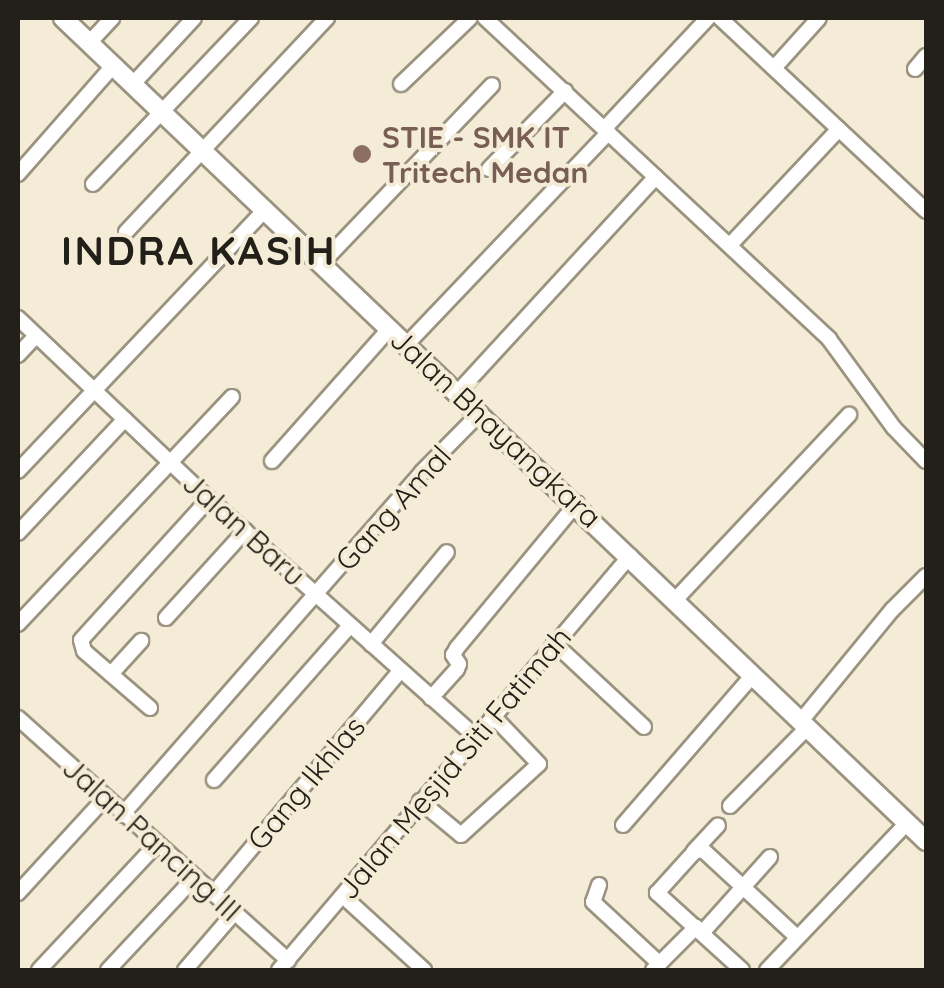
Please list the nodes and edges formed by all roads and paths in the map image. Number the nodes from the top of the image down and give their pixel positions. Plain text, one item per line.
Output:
1 (112, 18) edge
2 (194, 18) edge
3 (251, 18) edge
4 (327, 18) edge
5 (470, 18) edge
6 (485, 18) edge
7 (708, 18) edge
8 (720, 18) edge
9 (818, 18) edge
10 (69, 20) edge
11 (89, 43) junction
12 (926, 56) edge
13 (113, 66) junction
14 (774, 68) junction
15 (915, 69) dead end
16 (401, 84) dead end
17 (132, 85) junction
18 (492, 85) dead end
19 (565, 92) junction
20 (163, 114) junction
21 (839, 129) junction
22 (607, 130) junction
23 (202, 152) junction
24 (489, 169) dead end
25 (18, 174) edge
26 (656, 176) junction
27 (93, 184) dead end
28 (265, 210) junction
29 (926, 211) edge
30 (126, 232) dead end
31 (730, 245) junction
32 (322, 263) junction
33 (18, 318) edge
34 (390, 328) junction
35 (36, 336) junction
36 (408, 344) junction
37 (18, 355) edge
38 (94, 389) junction
39 (458, 392) junction
40 (232, 396) dead end
41 (480, 413) junction
42 (849, 414) dead end
43 (125, 419) junction
44 (272, 461) dead end
45 (926, 461) edge
46 (170, 462) junction
47 (18, 471) edge
48 (208, 499) junction
49 (576, 503) junction
50 (245, 531) junction
51 (18, 532) edge
52 (446, 552) dead end
53 (630, 556) junction
54 (926, 576) edge
55 (316, 594) junction
56 (676, 599) junction
57 (166, 618) dead end
58 (18, 624) edge
59 (350, 626) junction
60 (141, 641) dead end
61 (554, 642) junction
62 (371, 644) junction
63 (400, 671) junction
64 (111, 674) junction
65 (753, 675) junction
66 (431, 698) junction
67 (150, 708) dead end
68 (492, 715) junction
69 (18, 718) edge
70 (804, 724) junction
71 (644, 728) dead end
72 (474, 735) junction
73 (214, 780) dead end
74 (104, 798) junction
75 (420, 801) junction
76 (730, 806) dead end
77 (122, 816) junction
78 (908, 822) junction
79 (622, 825) dead end
80 (718, 825) dead end
81 (926, 841) edge
82 (156, 845) junction
83 (694, 852) junction
84 (770, 858) dead end
85 (194, 878) junction
86 (599, 885) dead end
87 (742, 887) junction
88 (18, 893) edge
89 (212, 894) junction
90 (343, 896) junction
91 (234, 913) junction
92 (699, 930) junction
93 (796, 936) junction
94 (728, 958) junction
95 (283, 965) edge
96 (656, 967) edge
97 (39, 970) edge
98 (108, 970) edge
99 (185, 970) edge
100 (424, 970) edge
101 (715, 970) edge
102 (742, 970) edge
103 (768, 970) edge

1 - 11 street
2 - 17 street
3 - 20 street
4 - 23 street
5 - 16 street
6 - 19 street
7 - 22 street
8 - 14 street
9 - 14 street
10 - 11 main road, Jalan Bhayangkara
11 - 13 main road, Jalan Bhayangkara
12 - 15 street
13 - 17 main road, Jalan Bhayangkara
13 - 25 street
14 - 21 street
17 - 20 main road, Jalan Bhayangkara
18 - 32 street
19 - 22 street
19 - 24 street
20 - 23 main road, Jalan Bhayangkara
20 - 27 street
21 - 29 street
21 - 31 street
22 - 26 street
22 - 36 street
23 - 28 main road, Jalan Bhayangkara
23 - 30 street
26 - 31 street
26 - 39 street
28 - 32 main road, Jalan Bhayangkara
28 - 38 street
31 - 45 street
32 - 34 main road, Jalan Bhayangkara
33 - 35 street, Jalan Baru
34 - 36 main road, Jalan Bhayangkara
34 - 44 street
35 - 37 street
35 - 38 street, Jalan Baru
36 - 39 main road, Jalan Bhayangkara
38 - 43 street, Jalan Baru
38 - 47 street
39 - 41 main road, Jalan Bhayangkara
40 - 46 street
41 - 49 main road, Jalan Bhayangkara
41 - 55 street, Gang Amal
42 - 56 street
43 - 46 street, Jalan Baru
43 - 51 street
46 - 48 street, Jalan Baru
46 - 58 street
48 - 50 street, Jalan Baru
48 - 64 street
49 - 53 main road, Jalan Bhayangkara
49 - 66 street
50 - 55 street, Jalan Baru
50 - 57 street
52 - 62 street
53 - 56 main road, Jalan Bhayangkara
53 - 61 street, Jalan Mesjid Siti Fatimah
54 - 70 street
55 - 59 street, Jalan Baru
55 - 77 street, Gang Amal
56 - 65 main road, Jalan Bhayangkara
59 - 62 street, Jalan Baru
59 - 73 street
60 - 64 street
61 - 68 street, Jalan Mesjid Siti Fatimah
61 - 71 street
62 - 63 street, Jalan Baru
63 - 66 street, Jalan Baru
63 - 89 street, Gang Ikhlas
64 - 67 street
65 - 70 main road, Jalan Bhayangkara
65 - 79 street
66 - 72 street, Jalan Baru
68 - 72 street, Jalan Mesjid Siti Fatimah
68 - 75 street
69 - 74 street, Jalan Pancing III
70 - 76 street
70 - 78 main road, Jalan Bhayangkara
72 - 75 street, Jalan Mesjid Siti Fatimah
74 - 77 street, Jalan Pancing III
74 - 88 street
75 - 90 street, Jalan Mesjid Siti Fatimah
77 - 82 street, Jalan Pancing III
78 - 81 main road, Jalan Bhayangkara
78 - 93 street
80 - 83 street
82 - 85 street, Jalan Pancing III
82 - 97 street
83 - 87 street
83 - 92 street
84 - 87 street
85 - 89 street, Jalan Pancing III
85 - 98 street
86 - 96 street
87 - 92 street
87 - 93 street
89 - 91 street, Jalan Pancing III
90 - 95 street, Jalan Mesjid Siti Fatimah
90 - 100 street
91 - 95 street, Jalan Pancing III
91 - 99 street
92 - 94 street
92 - 96 street
93 - 103 street
94 - 101 street
94 - 102 street

